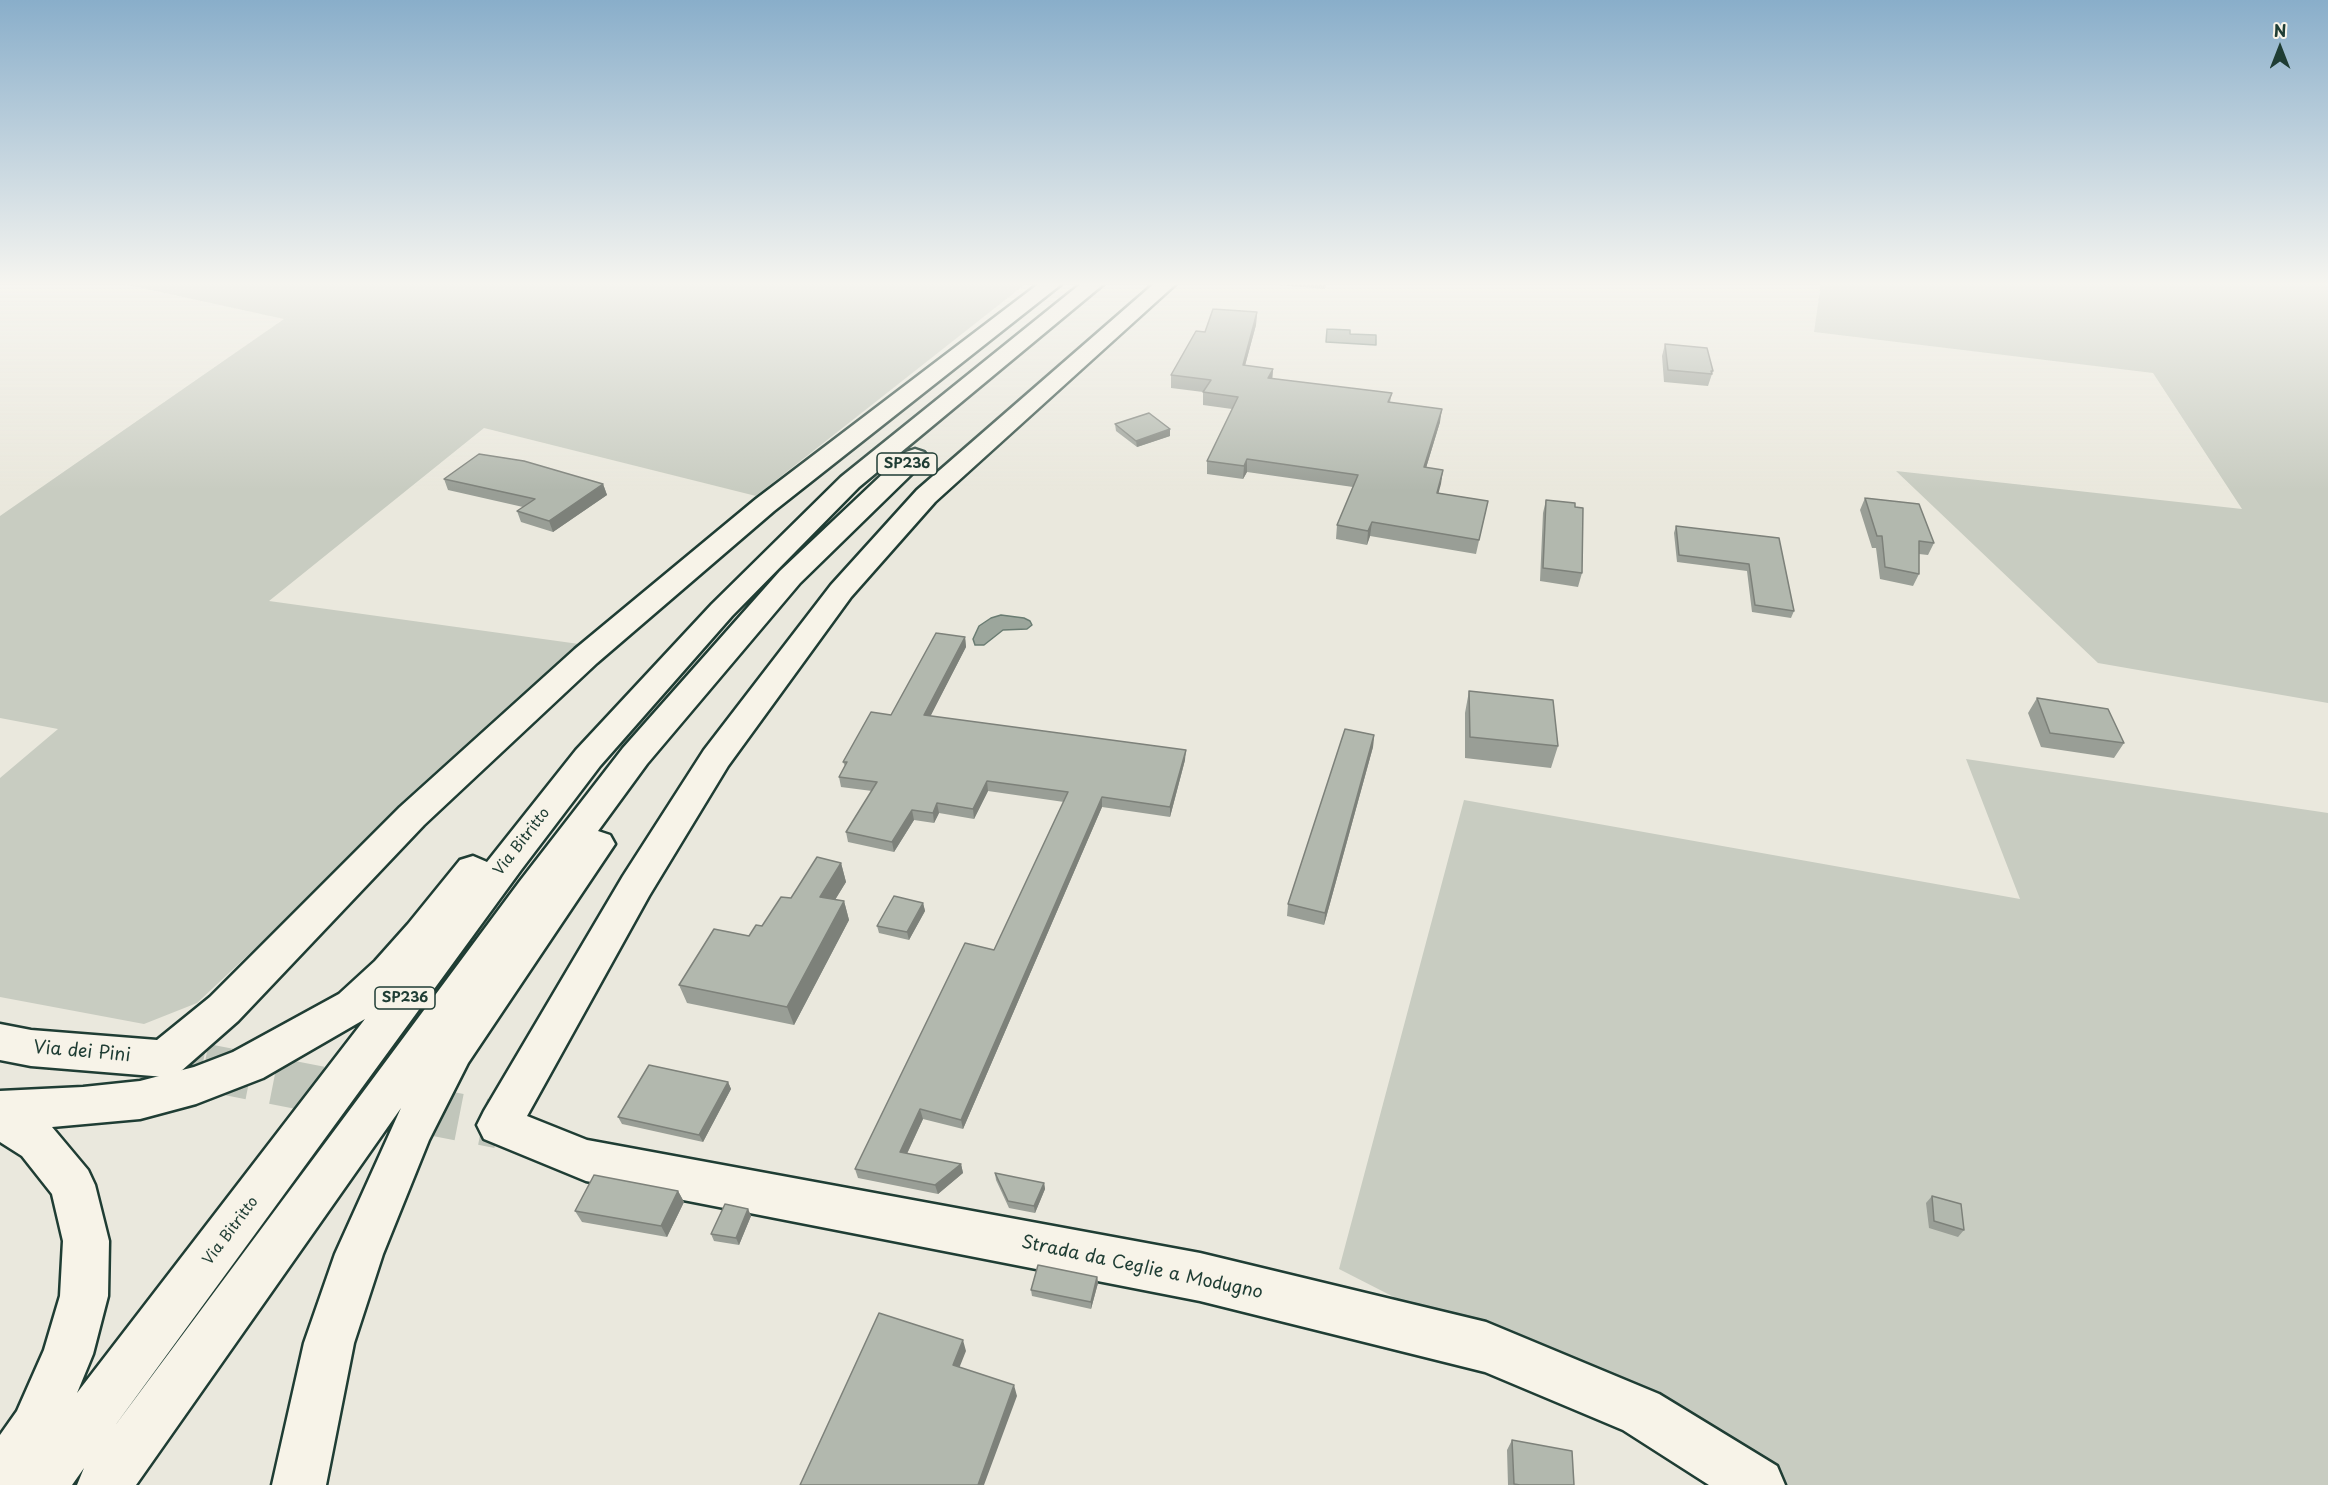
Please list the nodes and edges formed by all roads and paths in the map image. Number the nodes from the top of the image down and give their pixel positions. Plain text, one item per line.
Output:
1 (964, 351) edge
2 (1010, 351) edge
3 (1041, 351) edge
4 (1090, 351) edge
5 (798, 533) junction
6 (711, 666) junction
7 (0, 1042) edge
8 (0, 1110) edge
9 (0, 1119) edge
10 (0, 1481) edge
11 (39, 1485) edge
12 (104, 1485) edge
13 (299, 1485) edge
14 (1758, 1485) edge

1 - 7 main road, Via dei Pini
2 - 5 main road, Via Bitritto / SP236
3 - 6 main road, SP236
4 - 14 main road, Strada da Ceglie a Modugno
5 - 8 main road
5 - 11 main road, Via Bitritto / SP236
6 - 12 main road, SP236
6 - 13 main road
9 - 10 main road

